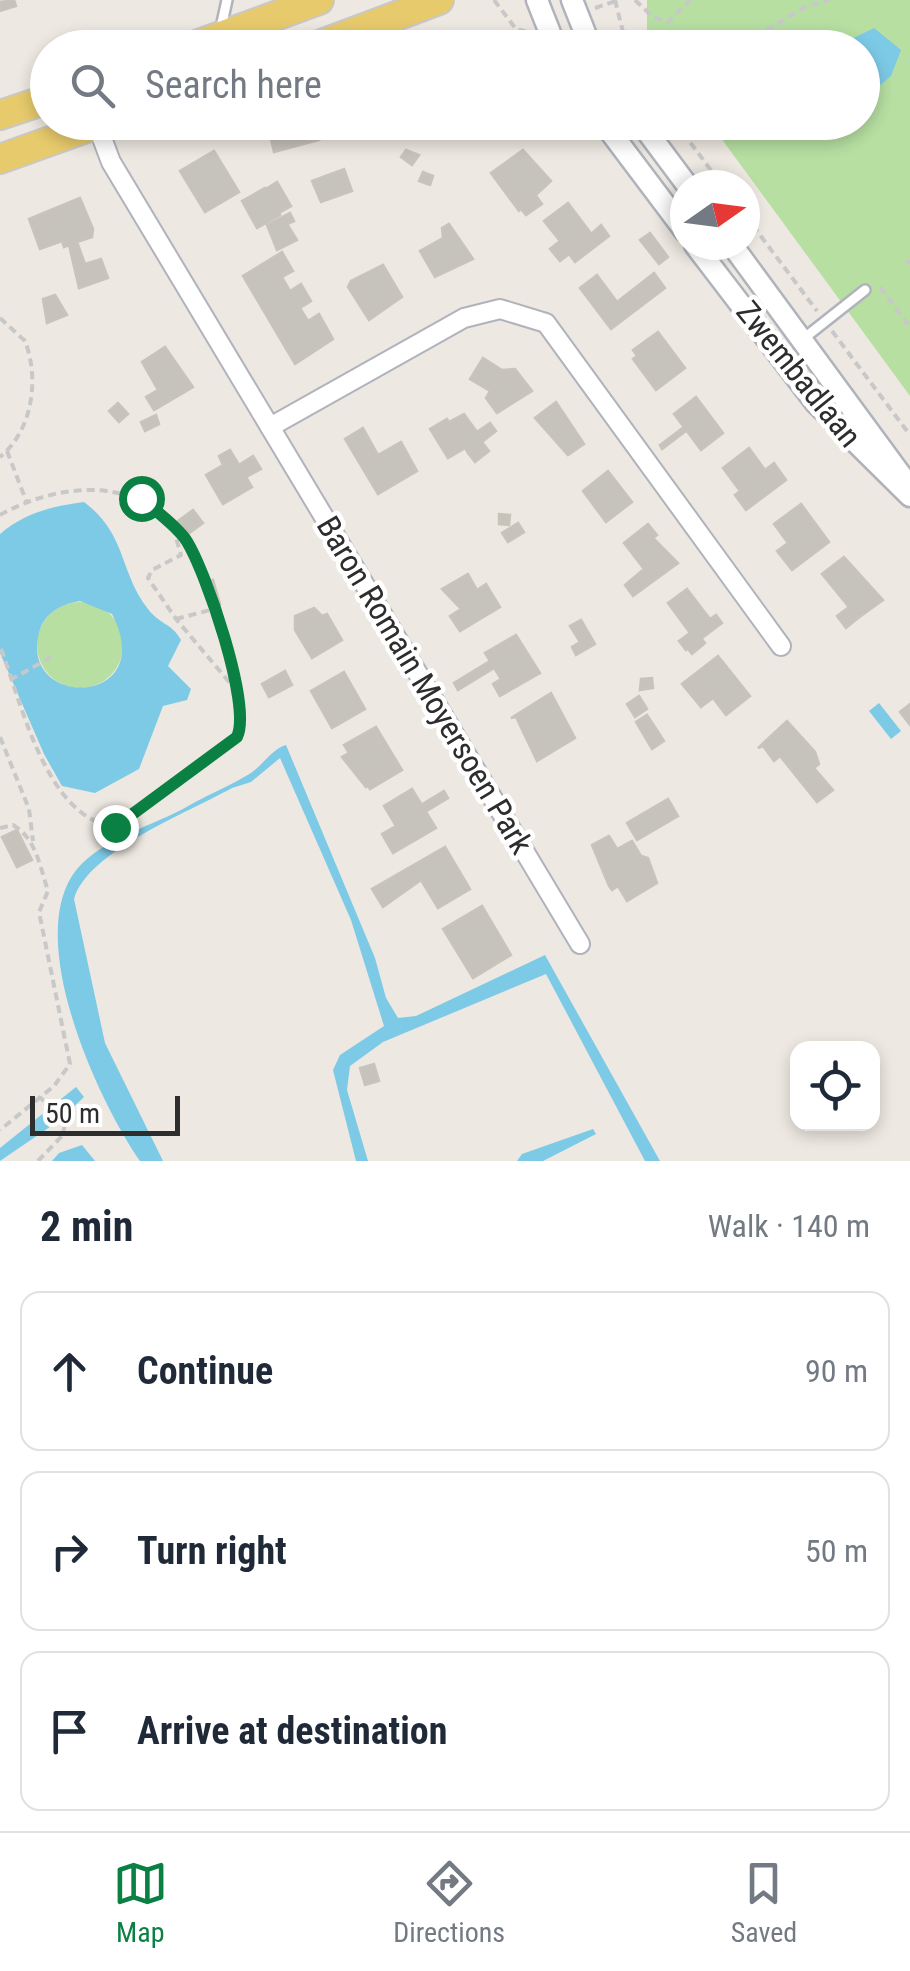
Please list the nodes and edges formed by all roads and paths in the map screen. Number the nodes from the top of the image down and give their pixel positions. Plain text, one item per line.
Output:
1 (226, 0) edge
2 (319, 0) edge
3 (439, 0) edge
4 (494, 0) edge
5 (537, 0) edge
6 (572, 0) edge
7 (617, 0) edge
8 (635, 0) edge
9 (690, 0) edge
10 (829, 0) edge
11 (516, 29) dead end
12 (220, 30) edge
13 (236, 30) edge
14 (359, 30) edge
15 (549, 30) edge
16 (584, 30) edge
17 (623, 30) edge
18 (768, 30) edge
19 (30, 105) edge
20 (0, 115) edge
21 (54, 140) edge
22 (104, 140) edge
23 (622, 140) edge
24 (653, 140) edge
25 (688, 140) edge
26 (0, 160) edge
27 (676, 170) edge
28 (711, 170) edge
29 (670, 209) edge
30 (707, 260) edge
31 (719, 260) edge
32 (743, 260) edge
33 (876, 282) dead end
34 (864, 290) dead end
35 (0, 318) edge
36 (910, 327) edge
37 (803, 339) junction
38 (270, 427) junction
39 (7, 451) junction
40 (0, 457) edge
41 (910, 492) edge
42 (27, 502) junction
43 (0, 515) edge
44 (172, 527) junction
45 (214, 608) junction
46 (176, 619) junction
47 (0, 646) edge
48 (782, 646) dead end
49 (52, 656) dead end
50 (11, 679) junction
51 (240, 695) junction
52 (0, 737) edge
53 (0, 828) edge
54 (34, 847) junction
55 (580, 944) dead end
56 (40, 1097) junction
57 (0, 1130) edge
58 (38, 1161) edge

1 - 12 lane
2 - 13 main road
3 - 14 main road
4 - 11 path
5 - 15 street
6 - 16 street
7 - 17 path
8 - 9 path
10 - 18 path
19 - 20 main road
21 - 26 main road
22 - 38 street, Baron Romain Moyersoen Park
23 - 29 street, Zwembadlaan
24 - 27 street
25 - 28 path
30 - 41 street, Zwembadlaan
31 - 37 street
32 - 37 street, Zwembadlaan
33 - 36 path
34 - 37 lane
35 - 39 path
37 - 41 street, Zwembadlaan
38 - 48 street
38 - 55 street, Baron Romain Moyersoen Park
39 - 40 path
39 - 42 path
42 - 43 path
42 - 44 path
44 - 45 path
44 - 46 path
45 - 46 path
45 - 51 path
46 - 51 path
47 - 50 path
49 - 50 path
50 - 51 path
52 - 54 path
53 - 54 path
54 - 56 path
56 - 57 path
56 - 58 path

